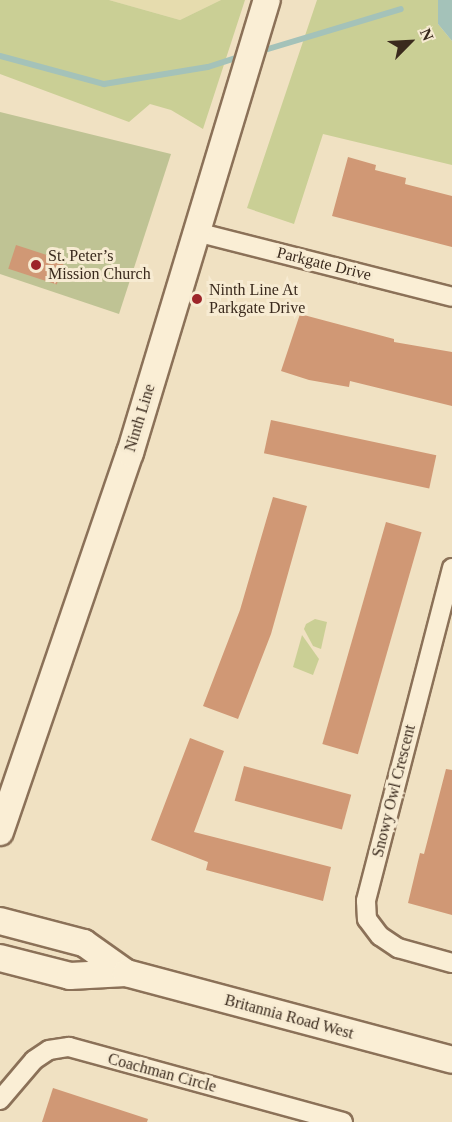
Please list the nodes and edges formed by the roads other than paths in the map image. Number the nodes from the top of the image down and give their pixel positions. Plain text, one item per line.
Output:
1 (266, 5) edge
2 (196, 232) junction
3 (452, 297) edge
4 (452, 568) edge
5 (0, 832) edge
6 (0, 921) edge
7 (0, 958) edge
8 (452, 963) edge
9 (126, 973) junction
10 (452, 1060) edge
11 (0, 1100) edge
12 (296, 1116) edge
13 (343, 1122) edge

1 - 2 main road, Ninth Line
2 - 3 street, Parkgate Drive
2 - 5 main road, Ninth Line
4 - 8 street, Snowy Owl Crescent
6 - 9 main road, Britannia Road West
7 - 9 main road, Britannia Road West
9 - 10 main road, Britannia Road West
11 - 12 street, Coachman Circle
12 - 13 street, Coachman Circle

